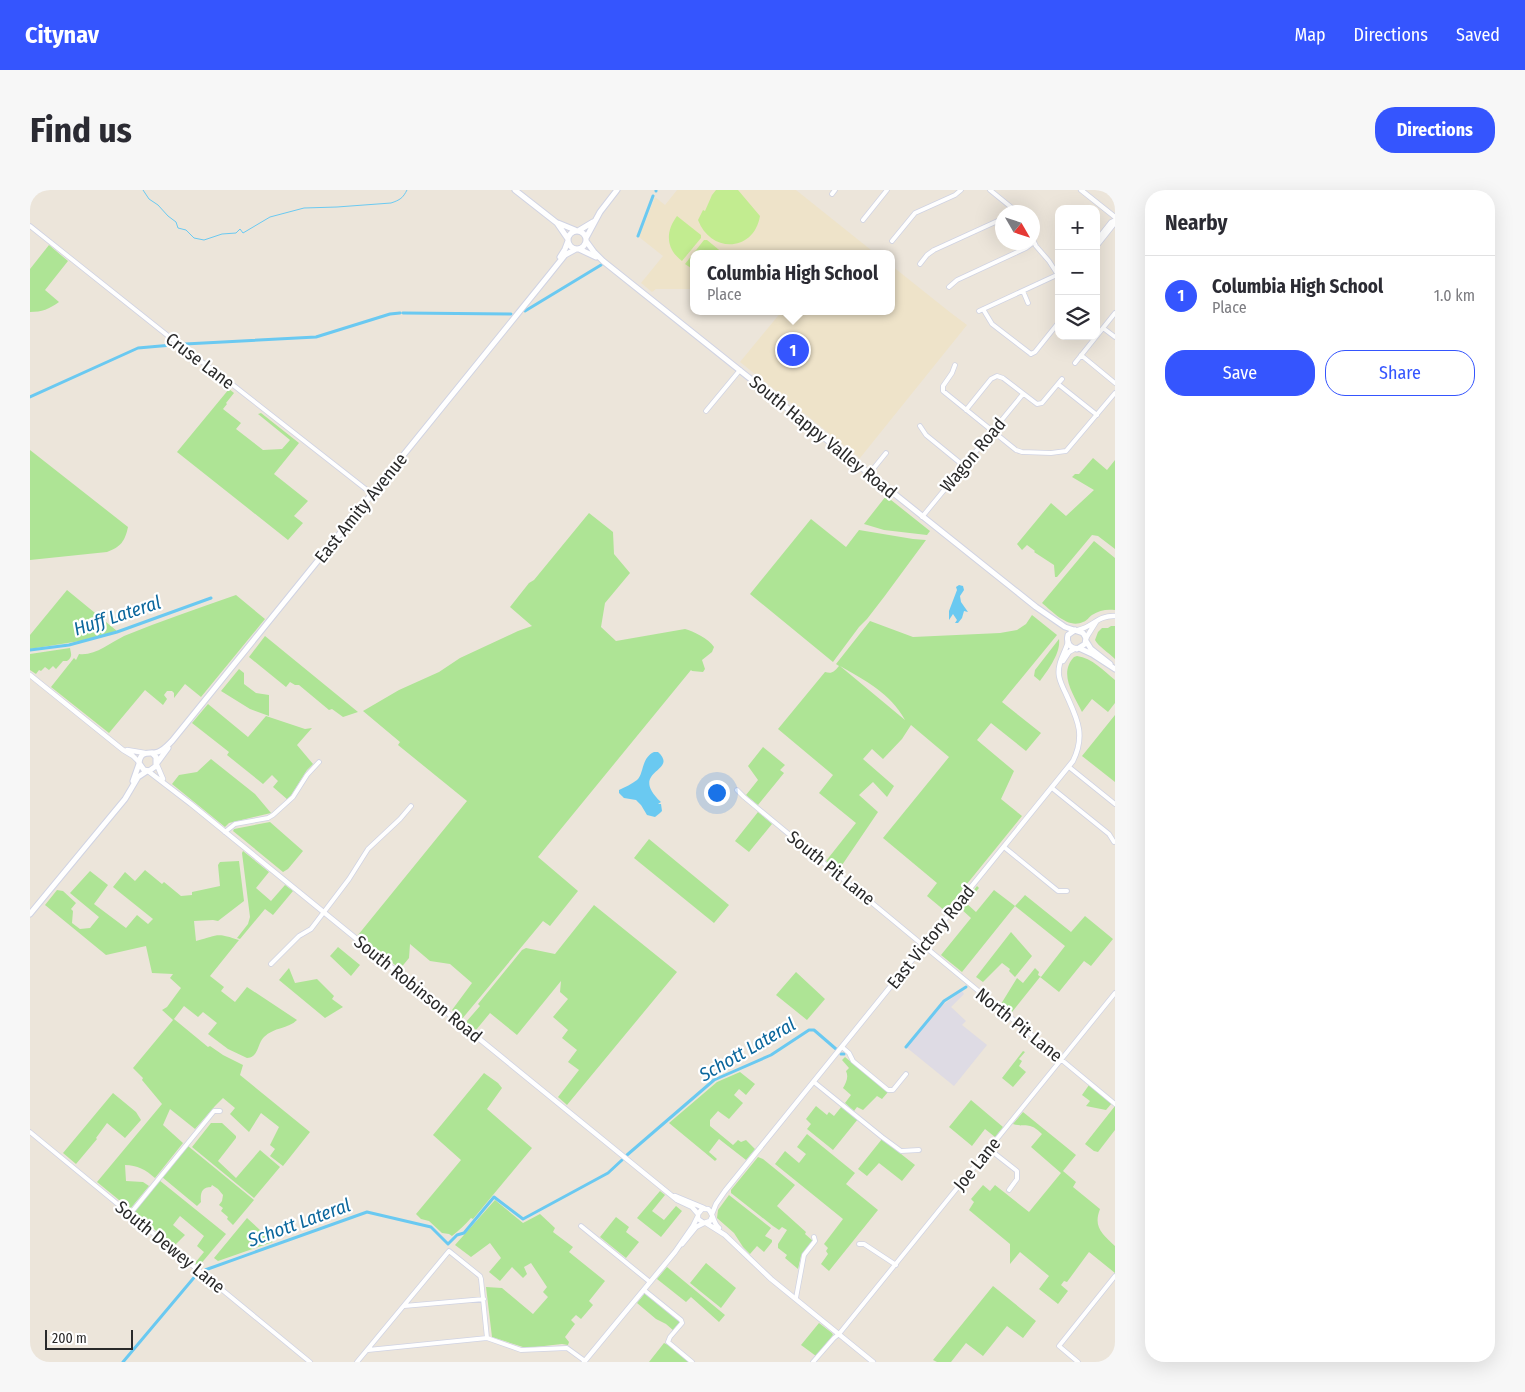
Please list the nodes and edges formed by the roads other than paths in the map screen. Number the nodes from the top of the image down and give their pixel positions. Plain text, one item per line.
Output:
1 (515, 190) edge
2 (617, 190) edge
3 (887, 190) edge
4 (961, 190) edge
5 (990, 190) edge
6 (1081, 190) edge
7 (1007, 205) edge
8 (595, 220) junction
9 (863, 220) dead end
10 (1115, 220) edge
11 (995, 222) edge
12 (557, 223) junction
13 (30, 226) edge
14 (577, 231) junction
15 (1100, 236) edge
16 (568, 240) junction
17 (586, 240) junction
18 (892, 241) dead end
19 (1100, 241) edge
20 (578, 249) junction
21 (1022, 250) edge
22 (1039, 250) edge
23 (603, 261) junction
24 (920, 264) dead end
25 (1055, 270) edge
26 (549, 275) junction
27 (1055, 276) edge
28 (949, 287) dead end
29 (1023, 291) junction
30 (1028, 302) dead end
31 (984, 309) junction
32 (978, 311) dead end
33 (1115, 313) edge
34 (1055, 327) edge
35 (1103, 328) junction
36 (1115, 337) edge
37 (1081, 355) junction
38 (1075, 362) dead end
39 (954, 365) dead end
40 (740, 370) junction
41 (1062, 379) dead end
42 (1115, 383) edge
43 (1058, 384) junction
44 (1115, 393) edge
45 (1024, 394) junction
46 (966, 410) junction
47 (706, 411) dead end
48 (1097, 415) junction
49 (920, 426) dead end
50 (993, 432) junction
51 (886, 453) dead end
52 (964, 466) junction
53 (869, 474) junction
54 (372, 494) junction
55 (922, 516) junction
56 (1043, 613) junction
57 (1115, 616) edge
58 (1097, 620) junction
59 (1077, 630) junction
60 (1067, 640) junction
61 (1086, 640) junction
62 (1077, 648) junction
63 (1059, 666) junction
64 (1113, 668) edge
65 (30, 675) edge
66 (172, 741) junction
67 (119, 746) junction
68 (145, 753) junction
69 (152, 753) junction
70 (319, 762) dead end
71 (139, 763) junction
72 (157, 764) junction
73 (1069, 767) junction
74 (148, 771) junction
75 (165, 783) junction
76 (1052, 788) junction
77 (738, 790) dead end
78 (130, 791) junction
79 (1115, 804) edge
80 (411, 806) dead end
81 (225, 832) junction
82 (1114, 842) dead end
83 (1004, 847) junction
84 (1067, 891) dead end
85 (32, 907) edge
86 (323, 912) junction
87 (30, 914) edge
88 (925, 946) junction
89 (272, 964) dead end
90 (1115, 993) edge
91 (842, 1048) junction
92 (1061, 1060) junction
93 (906, 1074) dead end
94 (814, 1082) junction
95 (1115, 1104) edge
96 (220, 1111) dead end
97 (30, 1132) edge
98 (989, 1149) junction
99 (919, 1150) dead end
100 (1009, 1190) dead end
101 (725, 1191) junction
102 (672, 1194) junction
103 (705, 1208) junction
104 (130, 1214) junction
105 (698, 1215) junction
106 (712, 1215) junction
107 (705, 1223) junction
108 (581, 1226) dead end
109 (814, 1237) dead end
110 (735, 1244) junction
111 (858, 1244) dead end
112 (678, 1248) junction
113 (896, 1265) junction
114 (1115, 1276) edge
115 (650, 1282) junction
116 (644, 1290) junction
117 (796, 1298) junction
118 (484, 1299) junction
119 (404, 1306) junction
120 (839, 1334) junction
121 (488, 1338) junction
122 (368, 1350) junction
123 (310, 1362) edge
124 (357, 1362) edge
125 (584, 1362) edge
126 (692, 1362) edge
127 (813, 1362) edge
128 (873, 1362) edge
129 (1078, 1362) edge

1 - 12 main road
2 - 8 main road
3 - 9 street
4 - 18 street
5 - 7 street
6 - 10 street
8 - 14 main road
8 - 17 main road
10 - 15 street
10 - 19 street
11 - 24 street
12 - 14 main road
12 - 16 main road
13 - 54 street, Cruse Lane
14 - 16 main road
14 - 17 main road
16 - 20 main road
16 - 26 main road, East Amity Avenue
17 - 20 main road
17 - 23 main road, South Happy Valley Road
20 - 23 main road, South Happy Valley Road
20 - 26 main road, East Amity Avenue
21 - 28 street
22 - 25 street
23 - 40 main road, South Happy Valley Road
26 - 54 main road, East Amity Avenue
27 - 29 street
29 - 30 street
29 - 31 street
31 - 32 street
31 - 34 street
33 - 35 street
35 - 36 street
35 - 37 street
37 - 38 street
37 - 42 street
39 - 46 street
40 - 47 street
40 - 53 main road, South Happy Valley Road
41 - 43 street
43 - 45 street
43 - 48 street
44 - 48 street
45 - 46 street
45 - 50 street, Wagon Road
46 - 50 street
48 - 50 street
49 - 52 street
50 - 52 street, Wagon Road
51 - 53 street
52 - 55 street, Wagon Road
53 - 55 main road, South Happy Valley Road
54 - 66 main road, East Amity Avenue
55 - 56 main road, South Happy Valley Road
56 - 59 main road
56 - 60 main road
57 - 58 street
58 - 59 street
58 - 61 street
59 - 60 main road
59 - 61 main road
60 - 62 main road
60 - 63 street
61 - 62 main road
61 - 64 main road
62 - 63 street
62 - 64 main road
63 - 73 street, East Victory Road
65 - 67 street
66 - 69 main road, East Amity Avenue
66 - 72 main road, East Amity Avenue
67 - 68 street
67 - 71 street
68 - 69 main road
68 - 71 main road
69 - 72 main road
70 - 81 street
71 - 74 main road
71 - 78 main road
72 - 74 main road
72 - 75 street, South Robinson Road
73 - 76 street, East Victory Road
73 - 79 street
74 - 75 street, South Robinson Road
74 - 78 main road
75 - 81 street, South Robinson Road
76 - 82 street
76 - 83 street, East Victory Road
77 - 88 street, South Pit Lane
78 - 85 main road
80 - 86 street
81 - 86 street, South Robinson Road
83 - 84 street
83 - 88 street, East Victory Road
85 - 87 main road
86 - 89 street
86 - 102 street, South Robinson Road
88 - 91 street, East Victory Road
88 - 92 street, North Pit Lane
90 - 92 street, Joe Lane
91 - 93 street
91 - 94 street, East Victory Road
92 - 95 street, North Pit Lane
92 - 98 street, Joe Lane
94 - 99 street
94 - 101 street, East Victory Road
96 - 104 street
97 - 104 street, South Dewey Lane
98 - 100 street
98 - 113 street, Joe Lane
101 - 103 street, East Victory Road
101 - 106 street, East Victory Road
102 - 103 street, South Robinson Road
102 - 105 street, South Robinson Road
103 - 105 street
103 - 106 street
104 - 123 street, South Dewey Lane
105 - 107 street
105 - 112 street
106 - 107 street
106 - 110 street
107 - 110 street
107 - 112 street
108 - 115 street
109 - 117 street
110 - 117 street
111 - 113 street
112 - 115 street
113 - 120 street, Joe Lane
114 - 129 street
115 - 116 street
116 - 125 street
116 - 126 street
117 - 120 street
118 - 119 street
118 - 119 street
118 - 121 street
119 - 122 street
120 - 127 street, Joe Lane
120 - 128 street
121 - 122 street
121 - 125 street
122 - 124 street

